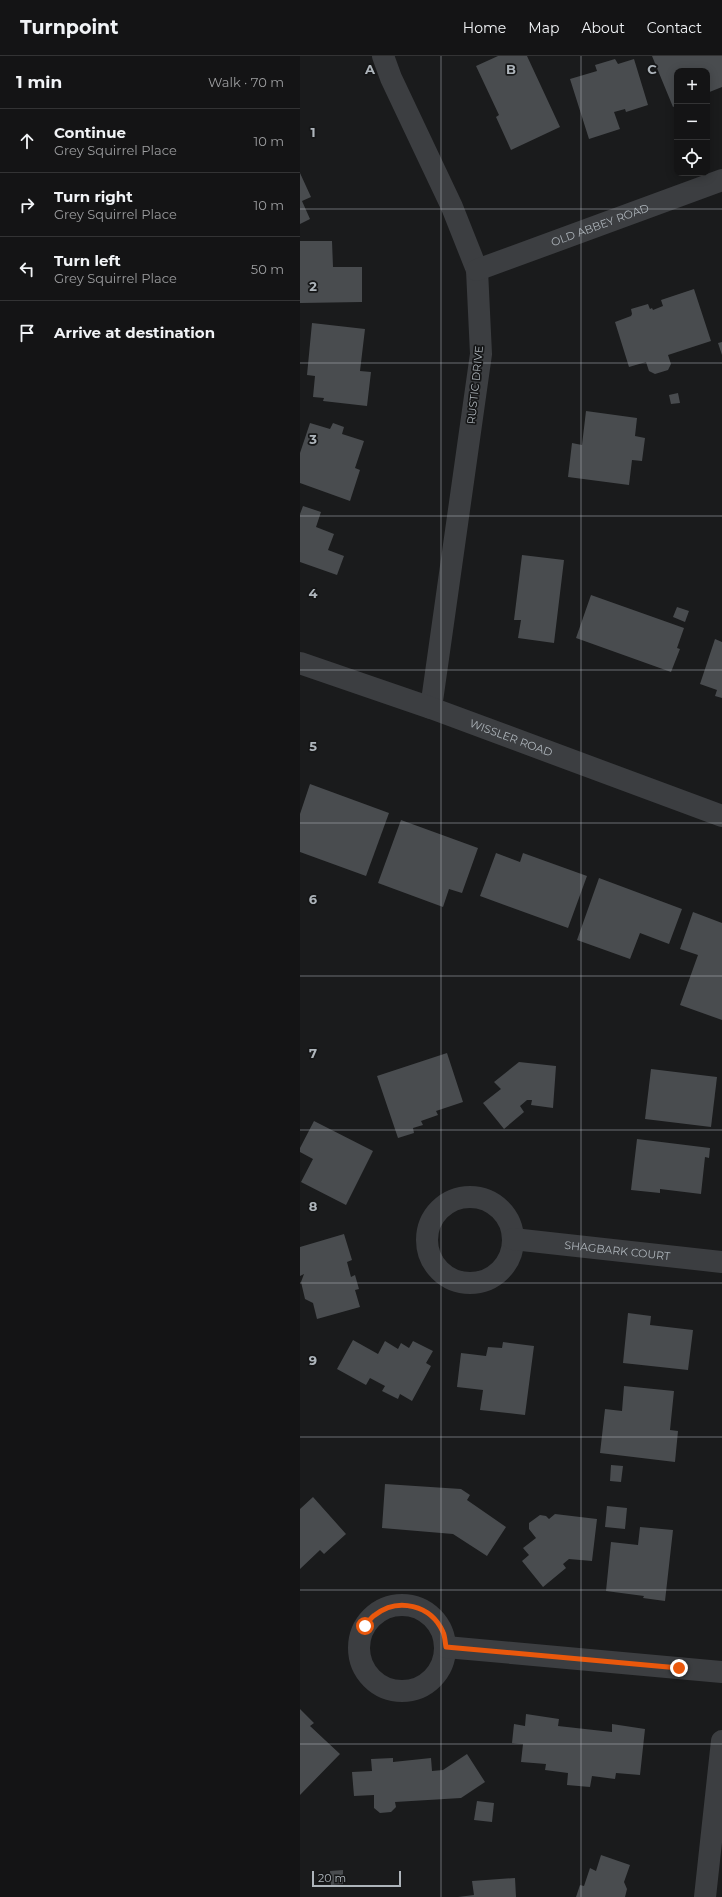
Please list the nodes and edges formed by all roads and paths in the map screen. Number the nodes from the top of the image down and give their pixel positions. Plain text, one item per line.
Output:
1 (383, 56) edge
2 (722, 180) edge
3 (477, 270) junction
4 (300, 663) edge
5 (431, 708) junction
6 (722, 816) edge
7 (513, 1238) dead end
8 (722, 1262) edge
9 (446, 1647) dead end
10 (722, 1672) edge
11 (722, 1741) edge
12 (705, 1897) edge

1 - 3 street, RUSTIC DRIVE
2 - 3 street, OLD ABBEY ROAD
3 - 5 street, RUSTIC DRIVE
4 - 5 street, WISSLER ROAD
5 - 6 street, WISSLER ROAD
7 - 8 street, SHAGBARK COURT
9 - 10 street
11 - 12 street

